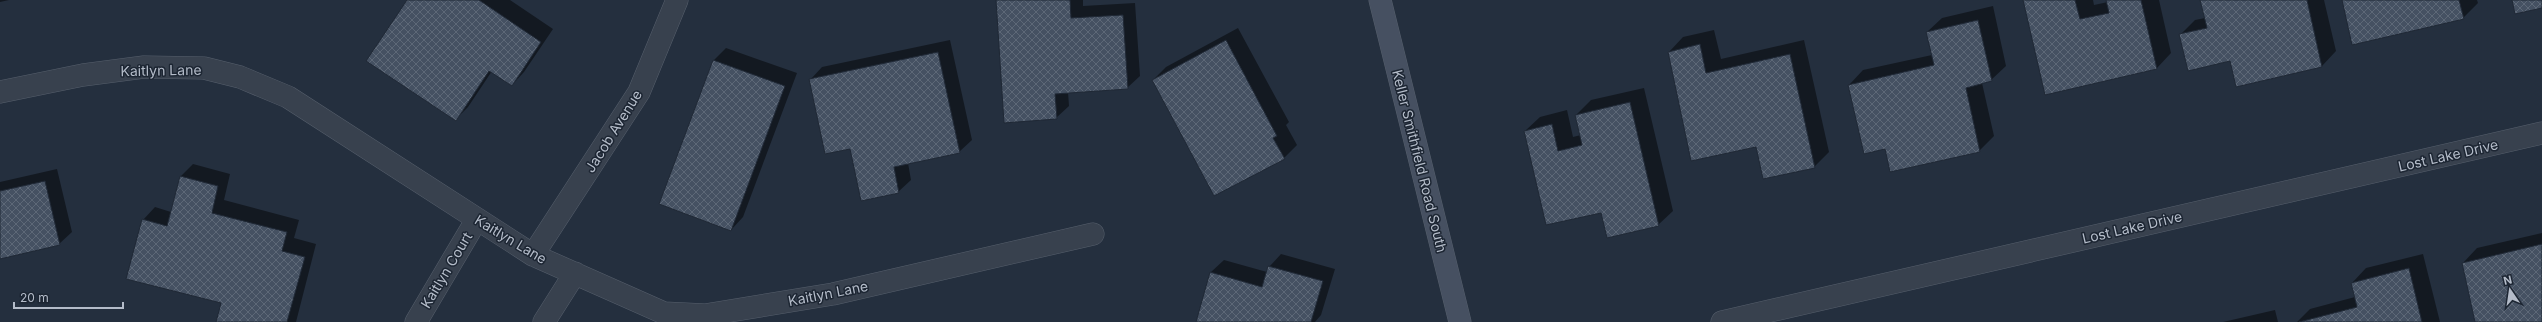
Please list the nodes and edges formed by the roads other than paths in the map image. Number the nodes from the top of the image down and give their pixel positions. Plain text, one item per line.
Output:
1 (677, 0) edge
2 (1380, 0) edge
3 (0, 92) edge
4 (2542, 133) edge
5 (477, 219) junction
6 (1093, 234) dead end
7 (533, 255) junction
8 (575, 273) junction
9 (416, 322) edge
10 (544, 322) edge
11 (1460, 322) edge
12 (1722, 322) edge

1 - 7 street, Jacob Avenue
2 - 11 main road, Keller Smithfield Road South
3 - 5 street, Kaitlyn Lane
4 - 12 street, Lost Lake Drive
5 - 7 street, Kaitlyn Lane
5 - 9 street, Kaitlyn Court
6 - 8 street, Kaitlyn Lane
7 - 8 street, Kaitlyn Lane
8 - 10 street

